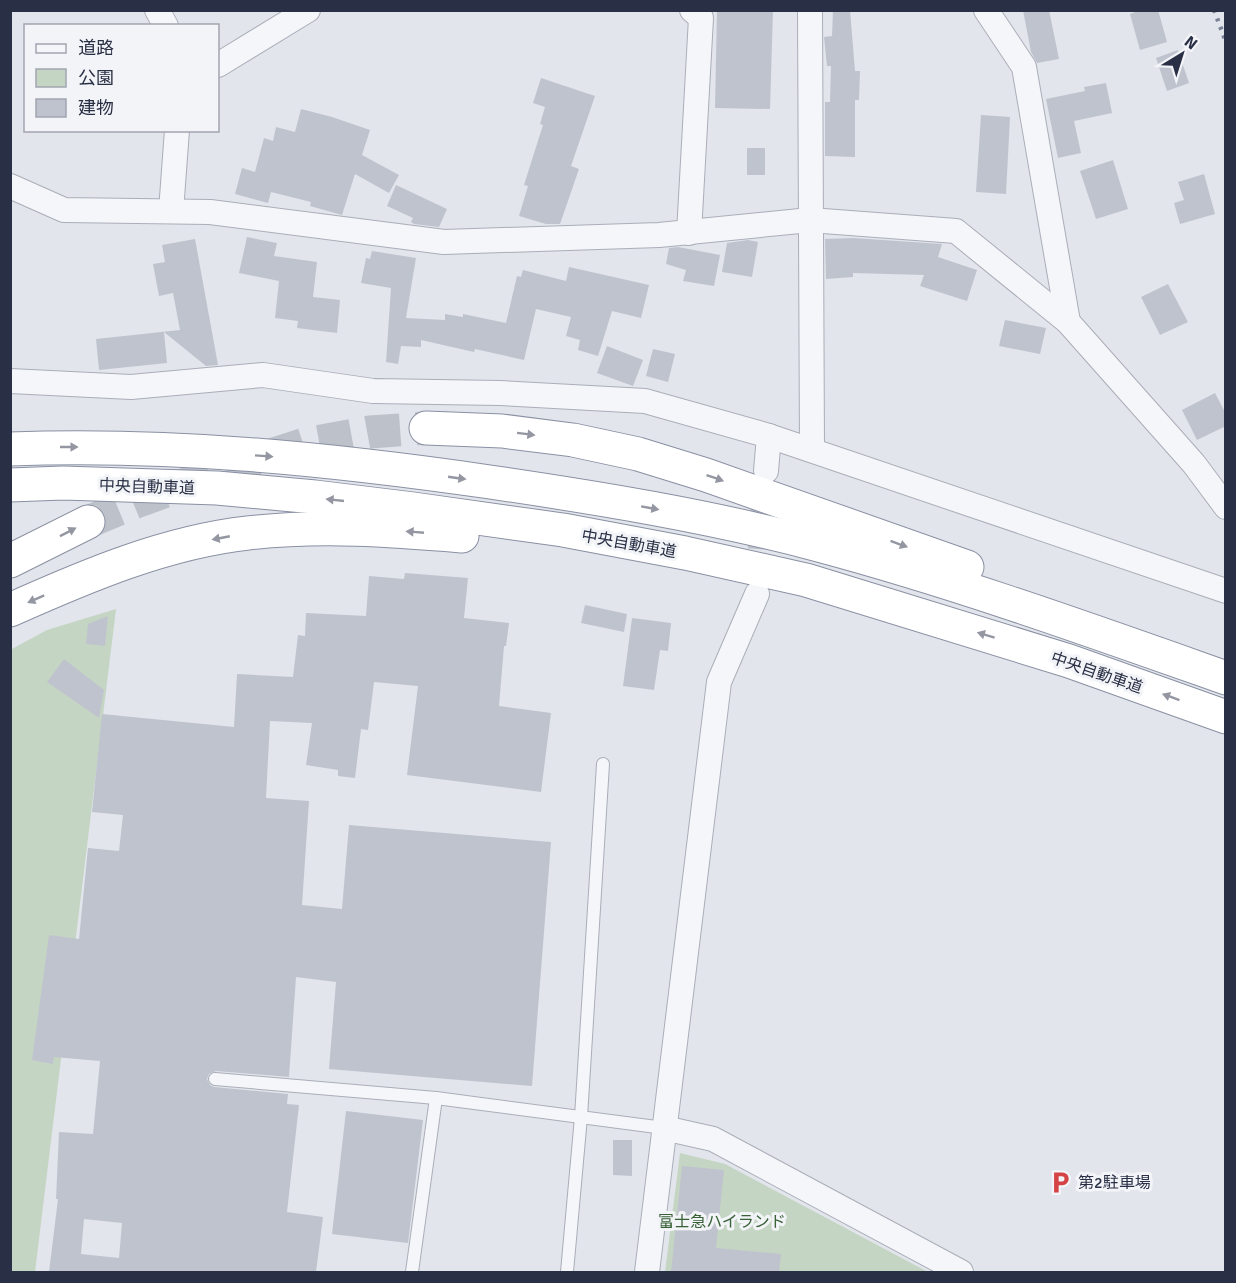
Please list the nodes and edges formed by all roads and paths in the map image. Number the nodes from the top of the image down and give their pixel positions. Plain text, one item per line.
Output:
1 (157, 10) edge
2 (692, 10) edge
3 (810, 10) edge
4 (986, 10) edge
5 (300, 13) edge
6 (165, 24) edge
7 (219, 64) edge
8 (177, 132) edge
9 (10, 186) edge
10 (171, 211) junction
11 (810, 220) junction
12 (689, 233) junction
13 (1068, 322) junction
14 (10, 381) edge
15 (426, 428) tunnel mouth
16 (769, 436) junction
17 (10, 449) edge
18 (812, 450) junction
19 (766, 471) tunnel mouth
20 (10, 485) edge
21 (1226, 507) edge
22 (88, 522) tunnel mouth
23 (10, 561) edge
24 (806, 580) junction
25 (1226, 591) edge
26 (757, 594) tunnel mouth
27 (10, 610) edge
28 (1226, 665) edge
29 (1226, 678) edge
30 (1226, 717) edge
31 (603, 764) dead end
32 (214, 1079) dead end
33 (436, 1098) junction
34 (581, 1117) junction
35 (664, 1128) junction
36 (412, 1272) edge
37 (567, 1272) edge
38 (647, 1272) edge
39 (961, 1272) edge

1 - 6 street
2 - 12 street
3 - 11 street
4 - 13 street
5 - 7 street
8 - 10 street
9 - 10 street
10 - 12 street
11 - 12 street
11 - 13 street
11 - 18 street
13 - 21 street
14 - 16 street
15 -> 28 highway
16 - 18 street
16 - 19 street
17 -> 29 highway
18 - 25 street
24 -> 20 highway, 中央自動車道
23 -> 22 highway
24 -> 27 highway
30 -> 24 highway, 中央自動車道
26 - 35 street
31 - 34 lane
32 - 33 lane
33 - 34 lane
33 - 36 lane
34 - 35 lane
34 - 37 lane
35 - 38 street
35 - 39 street

